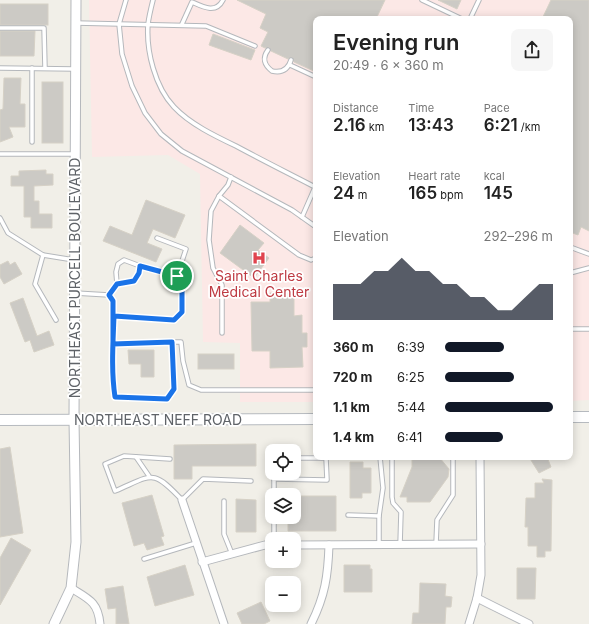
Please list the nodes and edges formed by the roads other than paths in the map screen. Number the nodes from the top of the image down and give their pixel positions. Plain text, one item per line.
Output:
1 (76, 0) edge
2 (126, 0) edge
3 (153, 0) edge
4 (222, 0) edge
5 (422, 0) edge
6 (479, 0) edge
7 (456, 16) edge
8 (471, 16) edge
9 (76, 23) junction
10 (119, 24) junction
11 (148, 24) junction
12 (182, 24) junction
13 (0, 28) edge
14 (255, 46) dead end
15 (268, 50) dead end
16 (291, 60) dead end
17 (290, 65) junction
18 (0, 68) edge
19 (32, 68) junction
20 (45, 68) junction
21 (75, 69) junction
22 (313, 76) edge
23 (32, 142) dead end
24 (0, 154) edge
25 (75, 154) junction
26 (231, 177) junction
27 (313, 185) edge
28 (313, 191) edge
29 (219, 196) junction
30 (302, 217) junction
31 (0, 218) edge
32 (313, 225) edge
33 (157, 238) dead end
34 (573, 247) edge
35 (589, 254) edge
36 (43, 255) junction
37 (313, 259) edge
38 (76, 260) junction
39 (140, 266) junction
40 (589, 268) edge
41 (573, 272) edge
42 (177, 276) junction
43 (117, 284) junction
44 (75, 293) junction
45 (109, 295) junction
46 (114, 316) junction
47 (56, 320) dead end
48 (589, 328) edge
49 (573, 329) edge
50 (222, 333) dead end
51 (172, 342) junction
52 (113, 344) junction
53 (313, 390) edge
54 (573, 417) edge
55 (589, 417) edge
56 (313, 419) edge
57 (0, 420) edge
58 (74, 420) junction
59 (136, 457) junction
60 (301, 458) edge
61 (313, 458) edge
62 (170, 460) dead end
63 (326, 460) edge
64 (380, 460) edge
65 (392, 460) edge
66 (453, 460) edge
67 (480, 460) edge
68 (149, 476) junction
69 (251, 480) dead end
70 (301, 480) edge
71 (182, 500) junction
72 (224, 501) dead end
73 (348, 515) dead end
74 (379, 516) junction
75 (196, 543) junction
76 (436, 544) junction
77 (481, 544) junction
78 (265, 545) edge
79 (301, 545) edge
80 (329, 545) junction
81 (378, 545) junction
82 (400, 545) junction
83 (232, 554) junction
84 (144, 560) dead end
85 (202, 562) junction
86 (71, 588) junction
87 (477, 598) junction
88 (54, 624) edge
89 (100, 624) edge
90 (224, 624) edge
91 (311, 624) edge
92 (469, 624) edge
93 (529, 624) edge

1 - 9 street, NORTHEAST PURCELL BOULEVARD
2 - 10 lane
3 - 11 lane
4 - 12 lane
5 - 7 lane
6 - 8 lane
9 - 10 lane
9 - 21 street, NORTHEAST PURCELL BOULEVARD
10 - 11 lane
10 - 26 lane
11 - 12 lane
11 - 27 lane
12 - 14 lane
13 - 20 lane
15 - 17 lane
16 - 17 lane
17 - 22 lane
18 - 19 lane
19 - 20 lane
19 - 23 lane
20 - 21 lane
21 - 25 street, NORTHEAST PURCELL BOULEVARD
24 - 25 lane
25 - 38 street, NORTHEAST PURCELL BOULEVARD
26 - 29 lane
26 - 30 lane
28 - 30 lane
29 - 37 lane
29 - 50 lane
30 - 32 lane
31 - 36 lane
33 - 42 lane
34 - 35 lane
36 - 38 lane
36 - 47 lane
38 - 44 street, NORTHEAST PURCELL BOULEVARD
39 - 42 lane
39 - 43 lane
39 - 43 lane
40 - 41 lane
42 - 46 lane
43 - 45 lane
44 - 45 lane
44 - 58 street, NORTHEAST PURCELL BOULEVARD
45 - 46 lane
46 - 52 lane
48 - 49 lane
51 - 52 lane
51 - 52 lane
51 - 53 lane
54 - 55 main road
56 - 58 main road, NORTHEAST NEFF ROAD
57 - 58 main road, NORTHEAST NEFF ROAD
58 - 86 street, NORTHEAST PURCELL BOULEVARD
59 - 62 lane
59 - 68 lane
59 - 68 lane
60 - 61 lane
63 - 70 lane
64 - 74 lane
65 - 82 lane
66 - 76 lane
67 - 77 street
68 - 71 lane
69 - 71 lane
71 - 75 street
72 - 83 lane
73 - 74 lane
74 - 81 lane
75 - 84 lane
75 - 85 street
76 - 77 street
76 - 82 street
77 - 87 street
78 - 83 street
79 - 80 street
80 - 81 street
80 - 91 street
81 - 82 street
83 - 85 street
85 - 90 street
86 - 88 street, NORTHEAST PURCELL BOULEVARD
86 - 89 street
87 - 92 street
87 - 93 street

